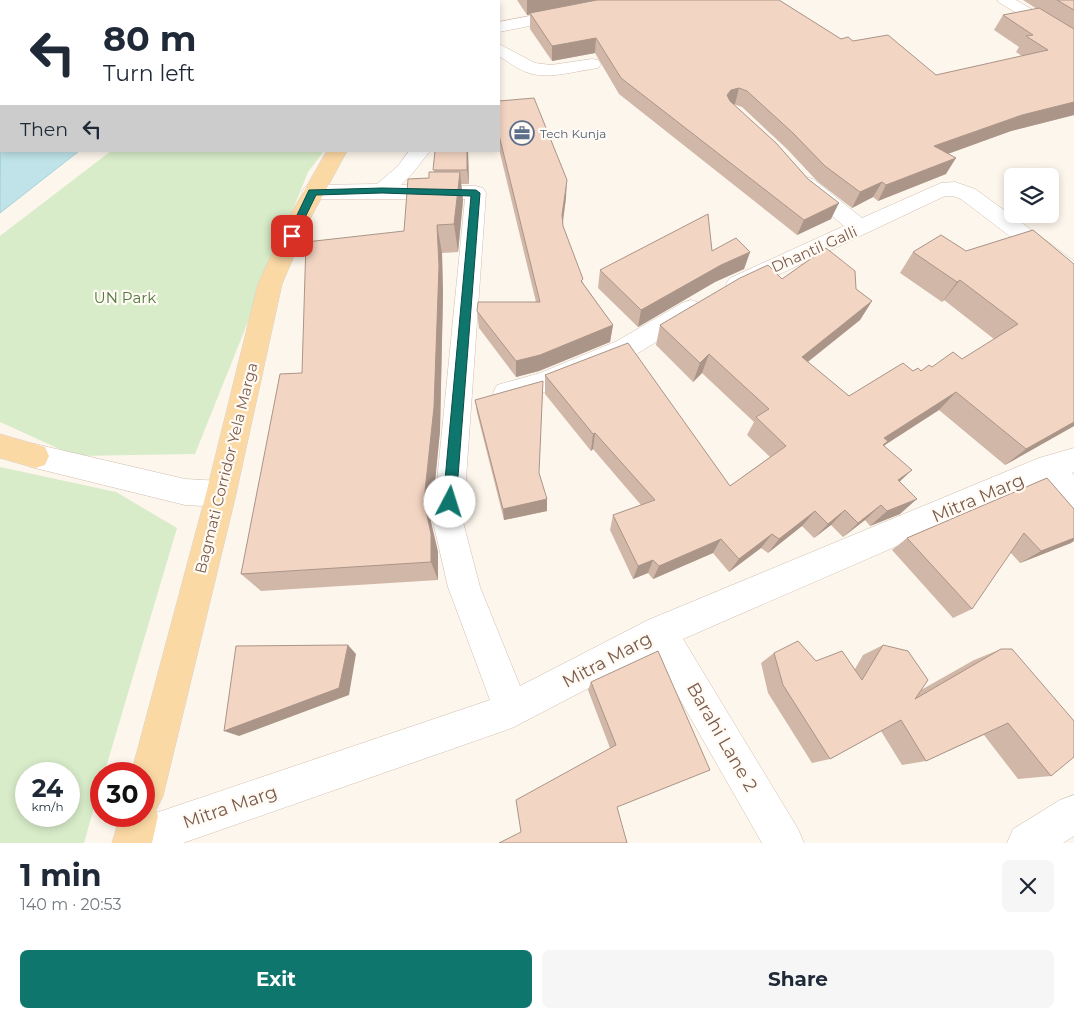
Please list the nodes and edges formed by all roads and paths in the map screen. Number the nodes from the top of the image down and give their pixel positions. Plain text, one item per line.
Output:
1 (637, 0) edge
2 (1005, 0) edge
3 (500, 27) edge
4 (1074, 41) edge
5 (500, 49) edge
6 (592, 64) dead end
7 (336, 152) edge
8 (419, 152) edge
9 (791, 167) edge
10 (382, 191) junction
11 (312, 192) junction
12 (860, 228) junction
13 (1074, 273) edge
14 (474, 401) junction
15 (0, 446) edge
16 (35, 456) joint
17 (1062, 464) edge
18 (221, 494) junction
19 (1074, 496) edge
20 (660, 632) junction
21 (512, 710) junction
22 (153, 762) edge
23 (1074, 814) edge
24 (134, 833) edge
25 (784, 843) edge
26 (1027, 843) edge

1 - 3 street
2 - 4 street
5 - 6 street
7 - 11 main road, Bagmati Corridor Yela Marga
8 - 10 street
9 - 12 street
10 - 11 street
10 - 14 street
11 - 18 main road, Bagmati Corridor Yela Marga
12 - 13 street, Dhantil Galli
12 - 14 street, Dhantil Galli
14 - 21 street
15 - 16 main road
16 - 18 street
17 - 19 street
17 - 20 street, Mitra Marg
18 - 22 main road, Bagmati Corridor Yela Marga
20 - 21 street, Mitra Marg
20 - 25 street, Barahi Lane 2
21 - 24 street, Mitra Marg
23 - 26 street

